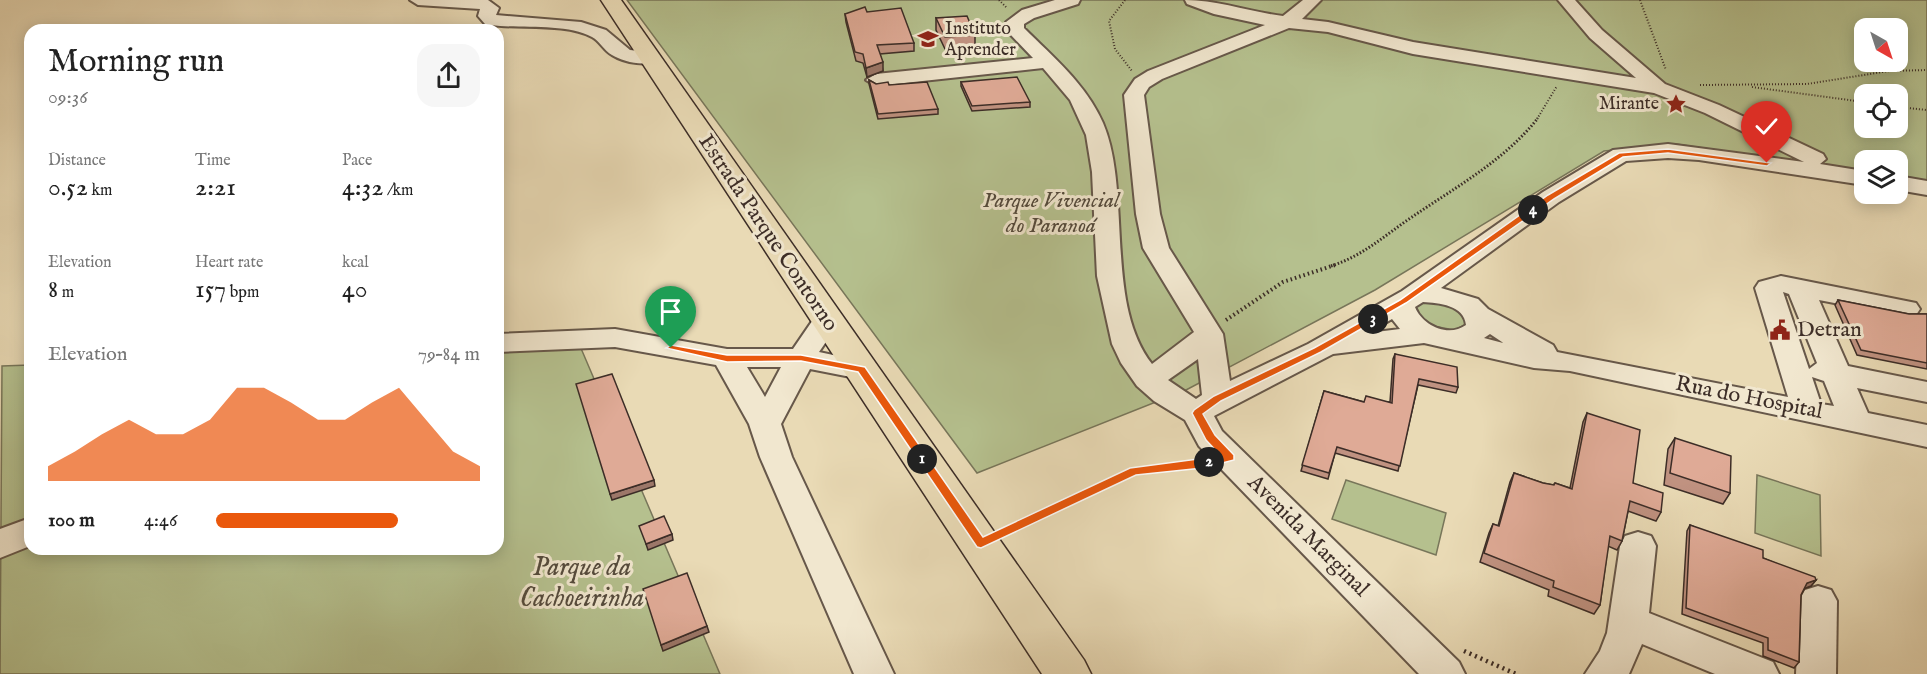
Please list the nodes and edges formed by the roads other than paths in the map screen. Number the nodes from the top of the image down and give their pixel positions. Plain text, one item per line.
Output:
1 (418, 0) edge
2 (611, 0) edge
3 (1072, 0) edge
4 (1193, 0) edge
5 (1313, 0) edge
6 (1566, 0) edge
7 (1287, 22) junction
8 (650, 57) junction
9 (1045, 62) junction
10 (876, 80) dead end
11 (1654, 84) junction
12 (1815, 159) dead end
13 (1854, 176) edge
14 (1908, 185) edge
15 (1927, 188) edge
16 (1464, 258) junction
17 (1800, 288) junction
18 (1407, 299) junction
19 (1906, 309) dead end
20 (1473, 310) junction
21 (827, 320) junction
22 (1209, 333) junction
23 (1436, 336) junction
24 (504, 343) edge
25 (1318, 350) junction
26 (727, 358) junction
27 (801, 358) junction
28 (1570, 362) junction
29 (1793, 365) junction
30 (861, 370) junction
31 (1836, 374) junction
32 (1148, 379) junction
33 (1927, 392) edge
34 (1207, 406) junction
35 (1808, 410) junction
36 (1853, 414) junction
37 (1927, 423) edge
38 (765, 424) junction
39 (1927, 436) edge
40 (24, 534) edge
41 (0, 544) edge
42 (1638, 546) dead end
43 (1818, 601) dead end
44 (1629, 622) junction
45 (874, 674) edge
46 (1068, 674) edge
47 (1445, 674) edge
48 (1605, 674) edge
49 (1759, 674) edge
50 (1816, 674) edge

1 - 8 street
2 - 8 main road, Estrada Parque Contorno
3 - 9 street
4 - 7 street
5 - 7 street
6 - 11 street
7 - 11 street
7 - 22 street
8 - 21 main road, Estrada Parque Contorno
9 - 10 street
9 - 32 street
11 - 12 street
13 - 16 street
14 - 15 street
16 - 18 street
16 - 20 street
17 - 19 street
17 - 29 street
17 - 31 street
18 - 20 street
18 - 23 street
18 - 25 street
20 - 23 street
20 - 28 street
21 - 27 street
21 - 30 main road, Estrada Parque Contorno
22 - 32 street
22 - 34 street
23 - 25 street
23 - 28 street
24 - 26 street
25 - 34 street
26 - 27 street
26 - 38 street
27 - 30 street
27 - 38 street
28 - 35 street, Rua do Hospital
29 - 31 street
29 - 35 street
30 - 46 main road, Estrada Parque Contorno
31 - 33 street
31 - 36 street
32 - 34 street
34 - 47 street, Avenida Marginal
35 - 36 street, Rua do Hospital
36 - 37 street
36 - 39 street, Rua do Hospital
38 - 45 street
40 - 41 street
42 - 44 street
43 - 50 street
44 - 48 street
44 - 49 street

